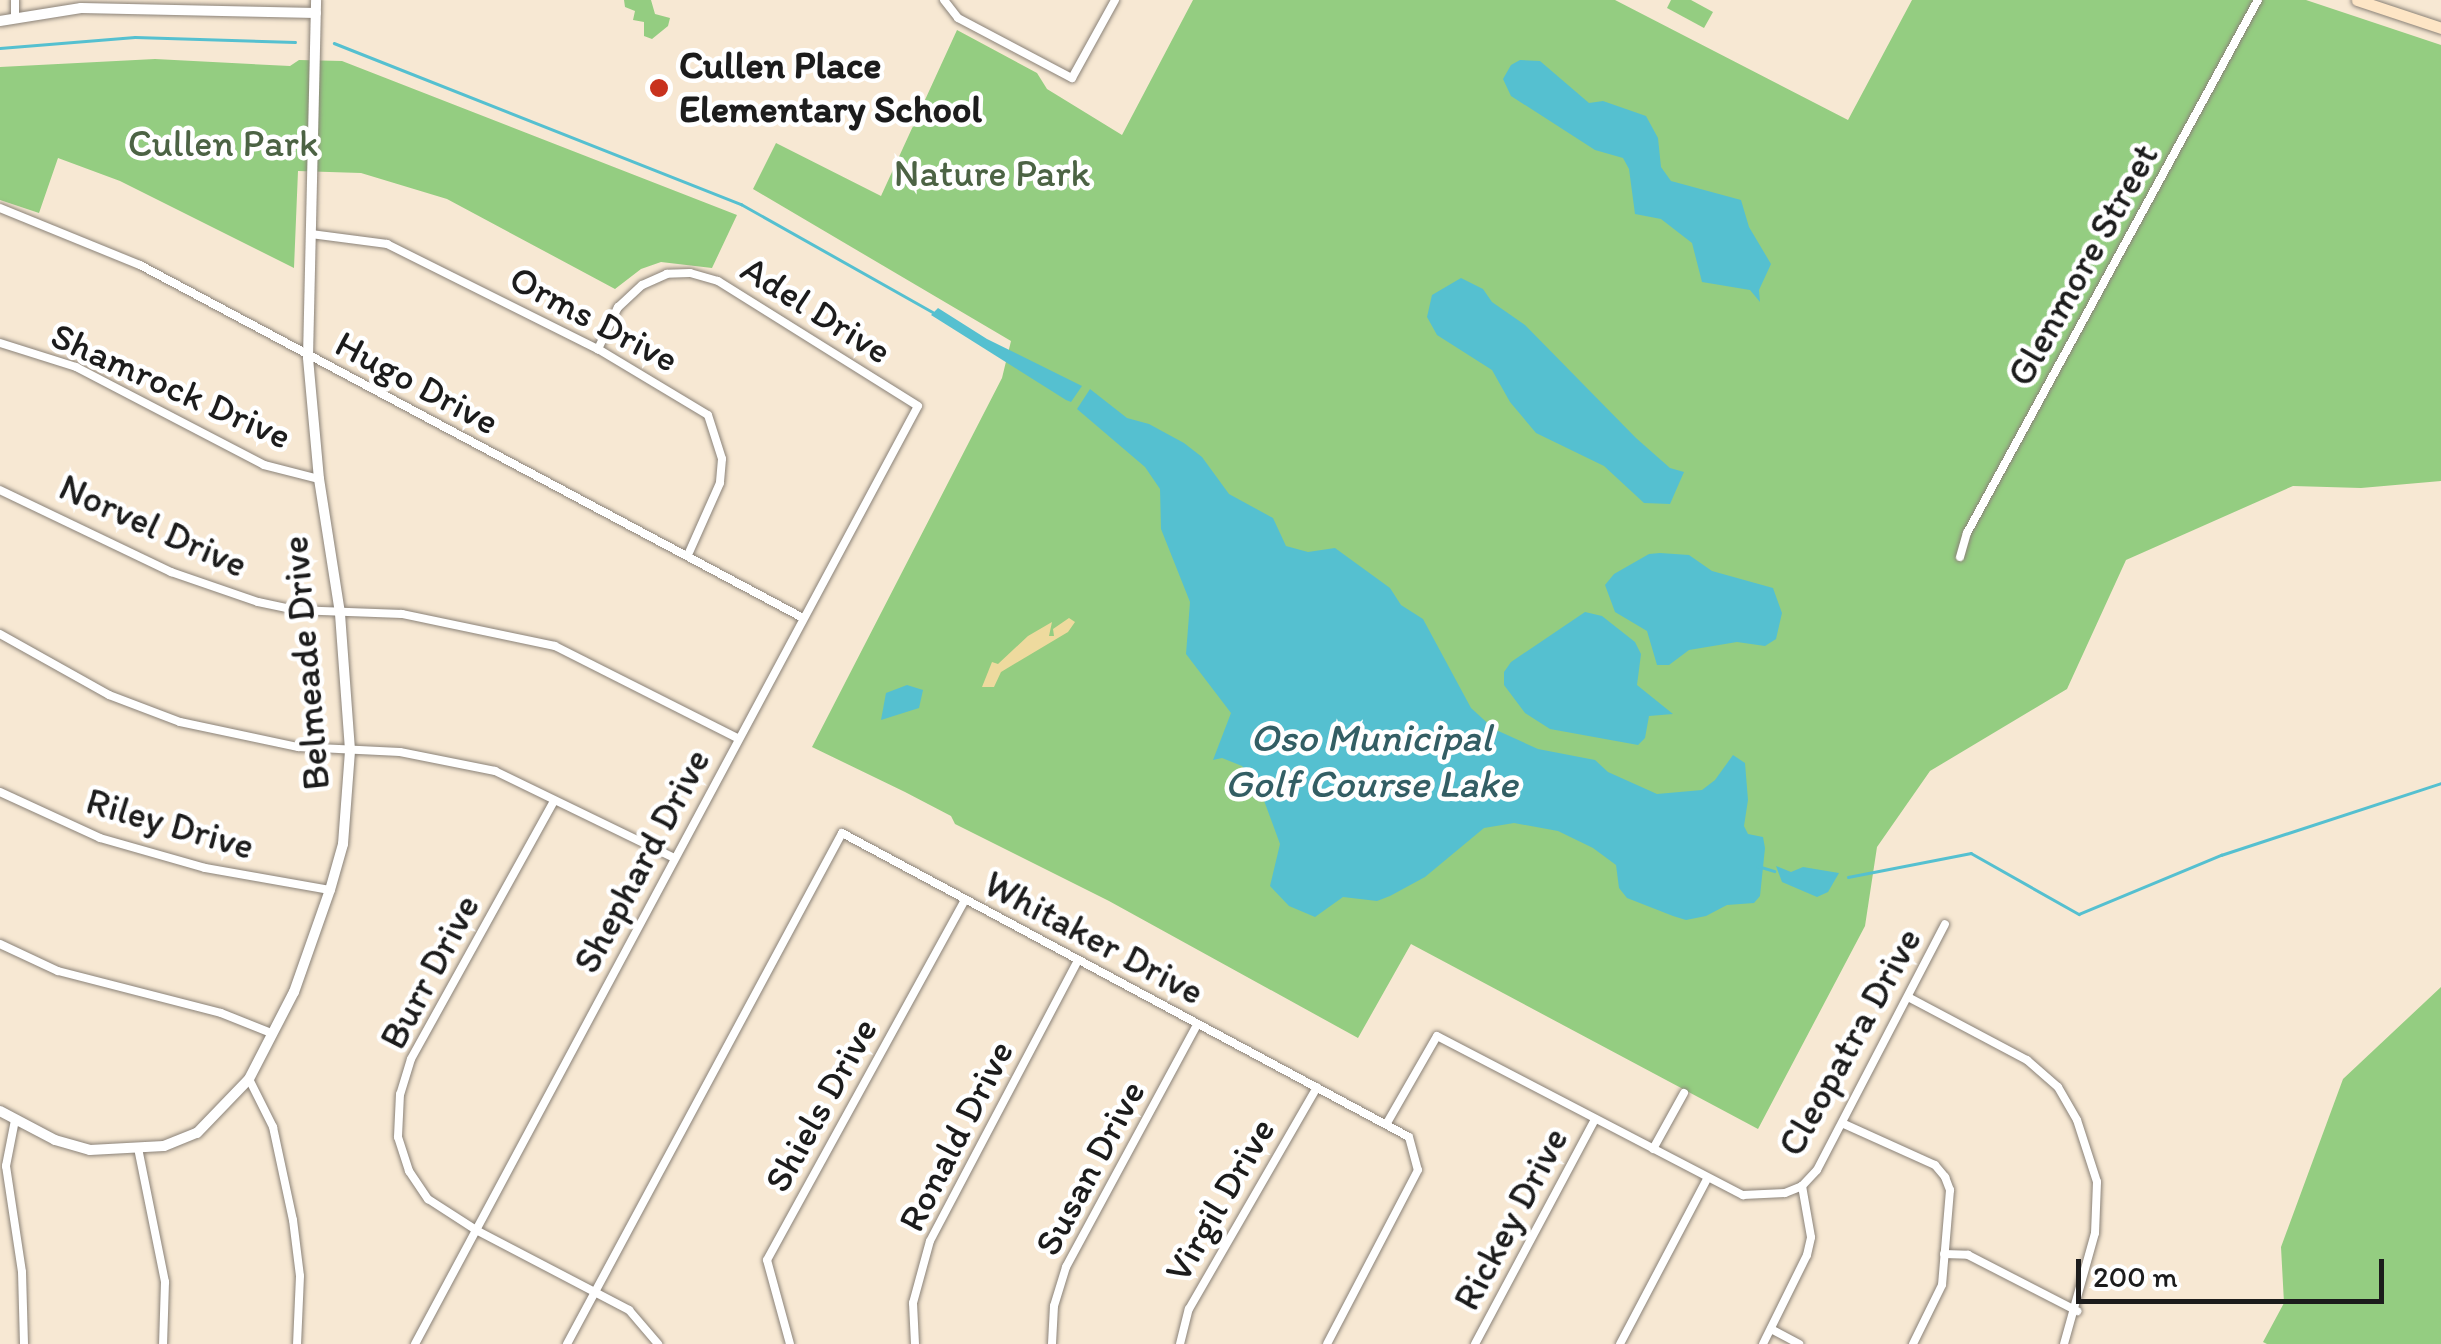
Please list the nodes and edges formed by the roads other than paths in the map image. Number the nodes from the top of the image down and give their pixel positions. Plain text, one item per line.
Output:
1 (15, 0) edge
2 (944, 0) edge
3 (1116, 0) edge
4 (2258, 0) edge
5 (2357, 0) edge
6 (165, 4) edge
7 (316, 6) edge
8 (15, 18) junction
9 (0, 20) edge
10 (2441, 28) edge
11 (0, 208) edge
12 (311, 234) junction
13 (0, 343) edge
14 (598, 350) junction
15 (308, 357) junction
16 (918, 406) joint
17 (319, 478) junction
18 (0, 490) edge
19 (688, 555) junction
20 (1960, 557) dead end
21 (340, 613) junction
22 (803, 618) junction
23 (0, 634) edge
24 (739, 739) junction
25 (350, 750) junction
26 (0, 792) edge
27 (554, 801) junction
28 (674, 858) junction
29 (330, 890) junction
30 (966, 900) junction
31 (1945, 924) dead end
32 (0, 944) edge
33 (1078, 962) junction
34 (1908, 997) junction
35 (1197, 1025) junction
36 (271, 1034) junction
37 (249, 1080) junction
38 (1317, 1087) junction
39 (1684, 1093) dead end
40 (0, 1111) edge
41 (1595, 1119) junction
42 (15, 1120) junction
43 (1387, 1123) junction
44 (1844, 1124) junction
45 (138, 1148) junction
46 (1653, 1149) junction
47 (1707, 1179) junction
48 (1802, 1186) junction
49 (476, 1230) junction
50 (1944, 1254) junction
51 (596, 1291) junction
52 (2077, 1311) junction
53 (1771, 1329) junction
54 (24, 1344) edge
55 (162, 1344) edge
56 (297, 1344) edge
57 (415, 1344) edge
58 (567, 1344) edge
59 (658, 1344) edge
60 (790, 1344) edge
61 (915, 1344) edge
62 (1052, 1344) edge
63 (1180, 1344) edge
64 (1326, 1344) edge
65 (1475, 1344) edge
66 (1620, 1344) edge
67 (1762, 1344) edge
68 (1799, 1344) edge
69 (1914, 1344) edge
70 (2064, 1344) edge

1 - 8 street
2 - 3 street
4 - 20 street, Glenmore Street
5 - 10 main road
6 - 7 street
6 - 8 street
7 - 12 street, Belmeade Drive
8 - 9 street
11 - 15 street, Hugo Drive
12 - 14 street, Orms Drive
12 - 15 street, Belmeade Drive
13 - 17 street, Shamrock Drive
14 - 16 street, Adel Drive
14 - 19 street, Orms Drive
15 - 17 street, Belmeade Drive
15 - 19 street, Hugo Drive
16 - 22 street, Shephard Drive
17 - 21 street, Belmeade Drive
18 - 21 street, Norvel Drive
19 - 22 street, Hugo Drive
21 - 24 street, Norvel Drive
21 - 25 street, Belmeade Drive
22 - 24 street, Shephard Drive
23 - 25 street
24 - 28 street, Shephard Drive
25 - 27 street
25 - 29 street, Belmeade Drive
26 - 29 street, Riley Drive
27 - 28 street
27 - 49 street, Burr Drive
28 - 49 street, Shephard Drive
29 - 36 street, Belmeade Drive
30 - 33 street, Whitaker Drive
30 - 51 street, Whitaker Drive
30 - 60 street, Shiels Drive
31 - 34 street, Cleopatra Drive
32 - 36 street
33 - 35 street, Whitaker Drive
33 - 61 street, Ronald Drive
34 - 44 street, Cleopatra Drive
34 - 52 street
35 - 38 street, Whitaker Drive
35 - 62 street, Susan Drive
36 - 37 street, Belmeade Drive
37 - 45 street, Belmeade Drive
37 - 56 street
38 - 43 street, Whitaker Drive
38 - 63 street, Virgil Drive
39 - 46 street
40 - 42 street, Belmeade Drive
41 - 43 street
41 - 46 street
41 - 65 street, Rickey Drive
42 - 45 street, Belmeade Drive
42 - 54 street
43 - 64 street
44 - 48 street, Cleopatra Drive
44 - 50 street
45 - 55 street
46 - 47 street
47 - 48 street
47 - 66 street
48 - 53 street
49 - 51 street, Burr Drive
49 - 57 street, Shephard Drive
50 - 52 street
50 - 69 street
51 - 58 street, Whitaker Drive
51 - 59 street, Burr Drive
52 - 70 street
53 - 67 street
53 - 68 street

